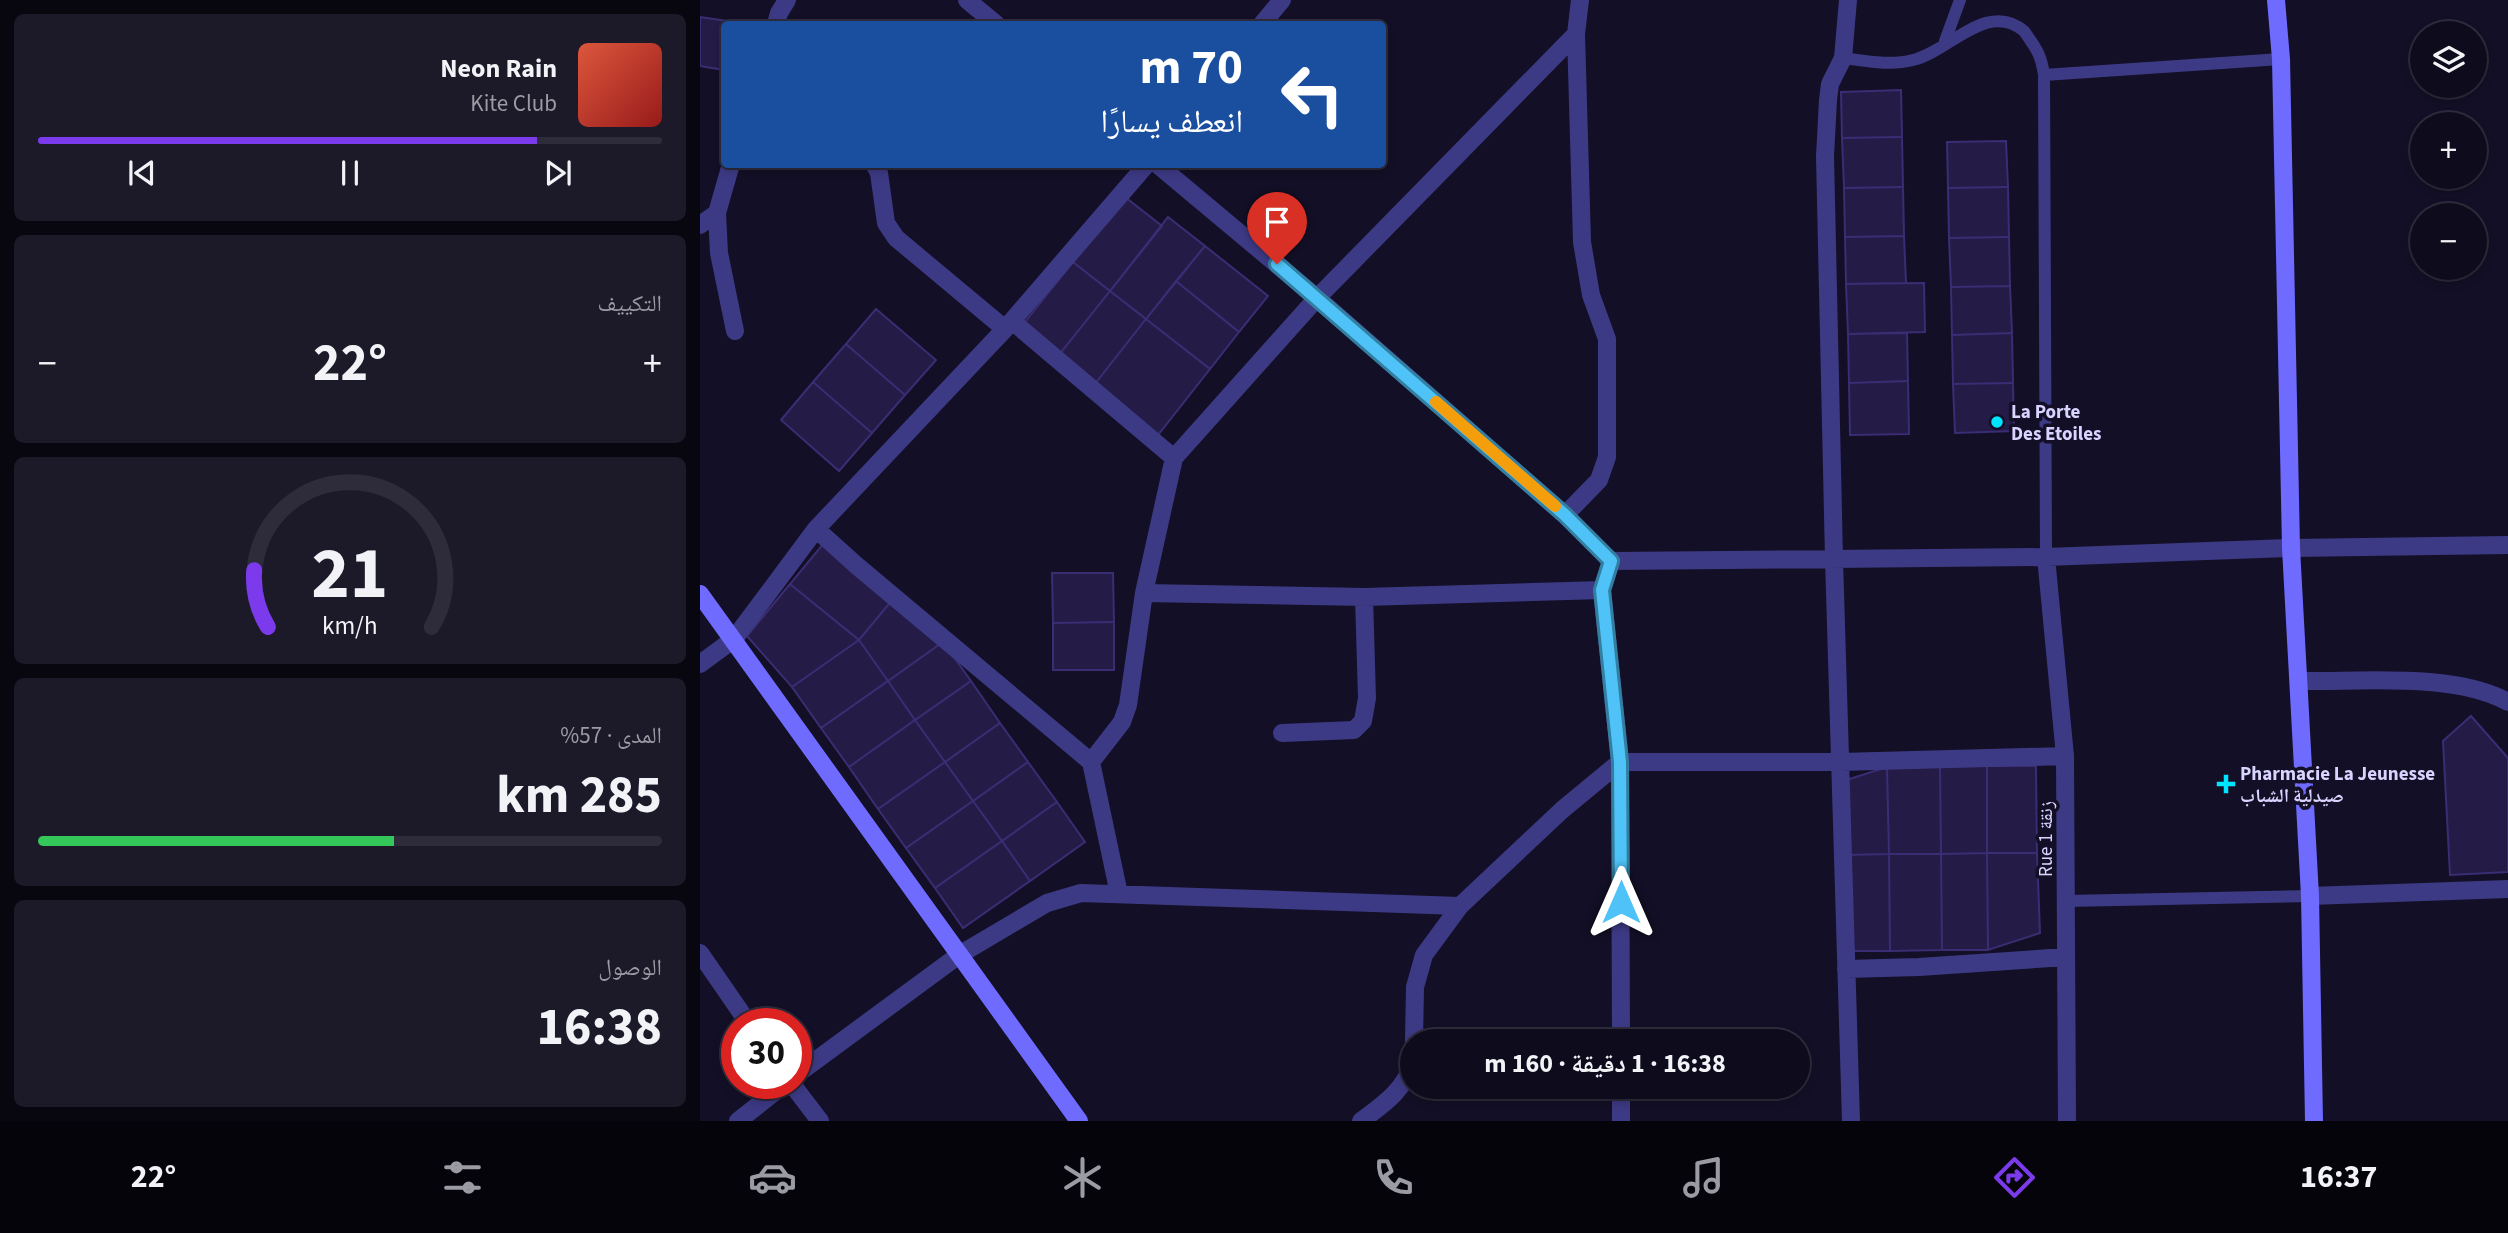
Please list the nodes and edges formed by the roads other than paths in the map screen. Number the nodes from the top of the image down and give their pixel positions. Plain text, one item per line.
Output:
1 (787, 0) edge
2 (967, 0) edge
3 (1282, 0) edge
4 (1580, 0) edge
5 (1848, 0) edge
6 (1960, 0) edge
7 (2276, 0) edge
8 (777, 21) edge
9 (992, 21) edge
10 (1264, 21) edge
11 (1576, 34) junction
12 (1945, 41) junction
13 (1843, 58) junction
14 (2281, 59) junction
15 (2044, 75) junction
16 (730, 168) edge
17 (876, 168) edge
18 (1144, 168) edge
19 (1162, 168) edge
20 (717, 213) junction
21 (700, 225) edge
22 (1317, 298) junction
23 (1008, 325) junction
24 (735, 331) dead end
25 (1174, 458) junction
26 (1565, 515) junction
27 (816, 529) junction
28 (2508, 545) edge
29 (2291, 548) junction
30 (2046, 557) junction
31 (1834, 559) junction
32 (1611, 561) junction
33 (1602, 590) junction
34 (1144, 593) junction
35 (700, 594) edge
36 (1364, 597) junction
37 (734, 639) junction
38 (700, 664) edge
39 (2299, 681) junction
40 (2508, 702) edge
41 (1282, 733) dead end
42 (2065, 756) junction
43 (1090, 762) junction
44 (1620, 762) junction
45 (1840, 762) junction
46 (2508, 889) edge
47 (1119, 894) junction
48 (2309, 896) junction
49 (2066, 901) junction
50 (1460, 906) junction
51 (700, 953) edge
52 (959, 955) junction
53 (2066, 957) junction
54 (1846, 969) junction
55 (738, 1008) edge
56 (1414, 1029) edge
57 (1621, 1029) edge
58 (812, 1063) edge
59 (1400, 1087) edge
60 (767, 1099) edge
61 (801, 1099) edge
62 (1621, 1099) edge
63 (738, 1121) edge
64 (820, 1121) edge
65 (1079, 1121) edge
66 (1361, 1121) edge
67 (1621, 1121) edge
68 (1851, 1121) edge
69 (2067, 1121) edge
70 (2314, 1121) edge

1 - 8 street
2 - 9 street
3 - 10 street
4 - 11 street
5 - 13 street
6 - 12 lane
7 - 14 street
11 - 22 street
11 - 26 street
12 - 13 lane
12 - 15 lane
13 - 31 street
14 - 15 lane
14 - 29 street
15 - 30 lane
16 - 20 street
17 - 23 street
18 - 23 street
19 - 22 street
20 - 21 street
20 - 24 street
22 - 25 street
22 - 26 street
23 - 25 street
23 - 27 street
25 - 34 street
26 - 32 street
27 - 37 street
27 - 43 street
28 - 29 street
29 - 30 street
29 - 39 street
30 - 31 street
30 - 42 street, Rue 1 زنقة
31 - 32 street
31 - 45 street
32 - 33 street
33 - 36 street
33 - 44 street
34 - 36 street
34 - 43 street
35 - 37 street
36 - 41 street
37 - 38 street
37 - 52 street
39 - 40 street
39 - 48 street
42 - 45 street
42 - 49 street, Rue 1 زنقة
43 - 47 street
44 - 45 street
44 - 50 street
44 - 57 street
45 - 54 street
46 - 48 street
47 - 50 street
47 - 52 street
48 - 49 lane
48 - 70 street
49 - 53 street, Rue 1 زنقة
50 - 56 street
51 - 55 street
52 - 58 street
52 - 65 street
53 - 54 street
53 - 69 street, Rue 1 زنقة
54 - 68 street
59 - 66 street
60 - 63 street
61 - 64 street
62 - 67 street

